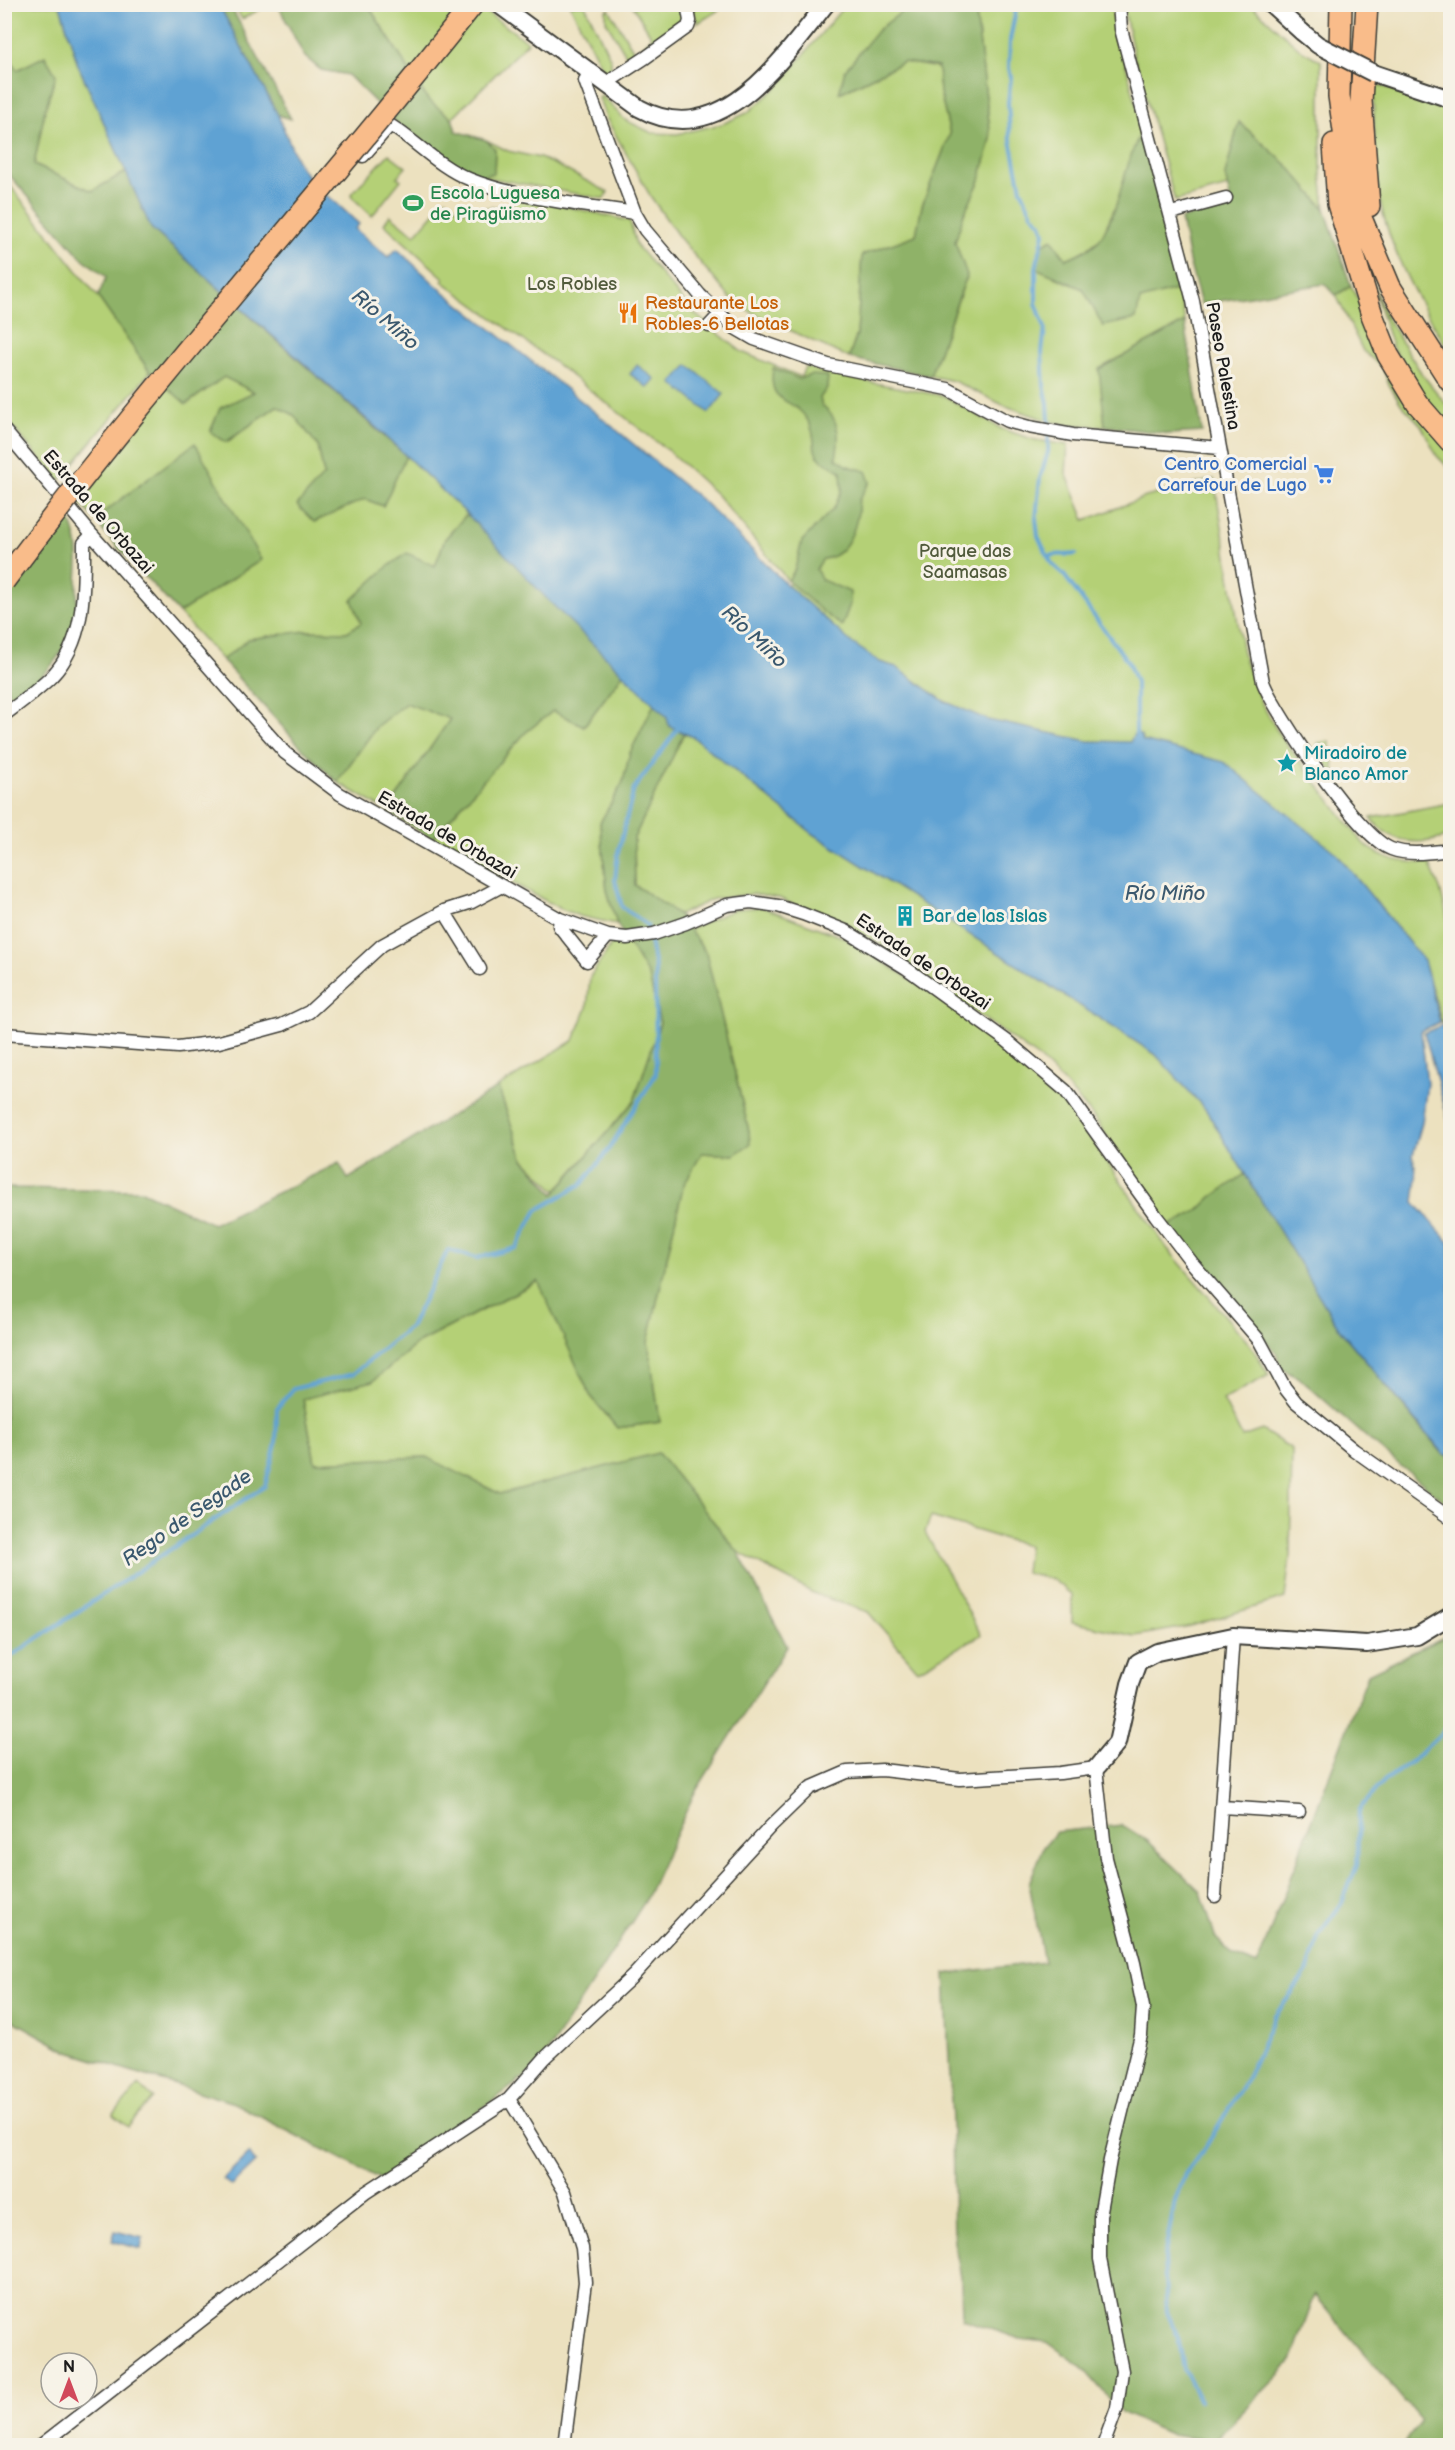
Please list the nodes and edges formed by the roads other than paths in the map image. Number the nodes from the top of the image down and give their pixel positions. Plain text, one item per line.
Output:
1 (473, 4) edge
2 (498, 4) edge
3 (687, 4) edge
4 (825, 4) edge
5 (1119, 4) edge
6 (1271, 4) edge
7 (1341, 4) edge
8 (1367, 4) edge
9 (588, 73) junction
10 (605, 84) junction
11 (1338, 96) junction
12 (1450, 99) edge
13 (363, 156) dead end
14 (1226, 198) dead end
15 (635, 213) junction
16 (1171, 213) junction
17 (1376, 248) junction
18 (720, 314) junction
19 (709, 326) dead end
20 (1450, 381) edge
21 (4, 430) edge
22 (1450, 441) edge
23 (1220, 448) junction
24 (92, 535) junction
25 (4, 581) edge
26 (4, 715) edge
27 (1450, 850) edge
28 (500, 886) junction
29 (444, 911) junction
30 (560, 919) junction
31 (608, 936) junction
32 (480, 969) dead end
33 (4, 1034) edge
34 (1450, 1518) edge
35 (1450, 1616) edge
36 (1233, 1636) junction
37 (1096, 1768) junction
38 (1222, 1807) junction
39 (1299, 1812) dead end
40 (1215, 1896) dead end
41 (509, 2099) junction
42 (40, 2445) edge
43 (564, 2445) edge
44 (1103, 2445) edge

1 - 25 highway, bridge
2 - 9 street
3 - 10 street
4 - 10 street
5 - 16 street, Paseo Palestina
6 - 12 street, bridge
7 - 11 highway
8 - 17 highway
9 - 10 street
9 - 15 street
11 - 17 highway
11 - 22 highway
13 - 15 street
14 - 16 street
15 - 18 street
16 - 23 street, Paseo Palestina
17 - 20 highway
18 - 19 street
18 - 23 street
21 - 24 street, Estrada de Orbazai
23 - 27 street, Paseo Palestina
24 - 26 street
24 - 28 street, Estrada de Orbazai
28 - 29 street
28 - 30 street, Estrada de Orbazai
29 - 32 street
29 - 33 street
30 - 31 street, Estrada de Orbazai
30 - 31 street
31 - 34 street, Estrada de Orbazai
35 - 36 street
36 - 37 street
36 - 38 street
37 - 41 street
37 - 44 street
38 - 39 street
38 - 40 street
41 - 42 street
41 - 43 street

